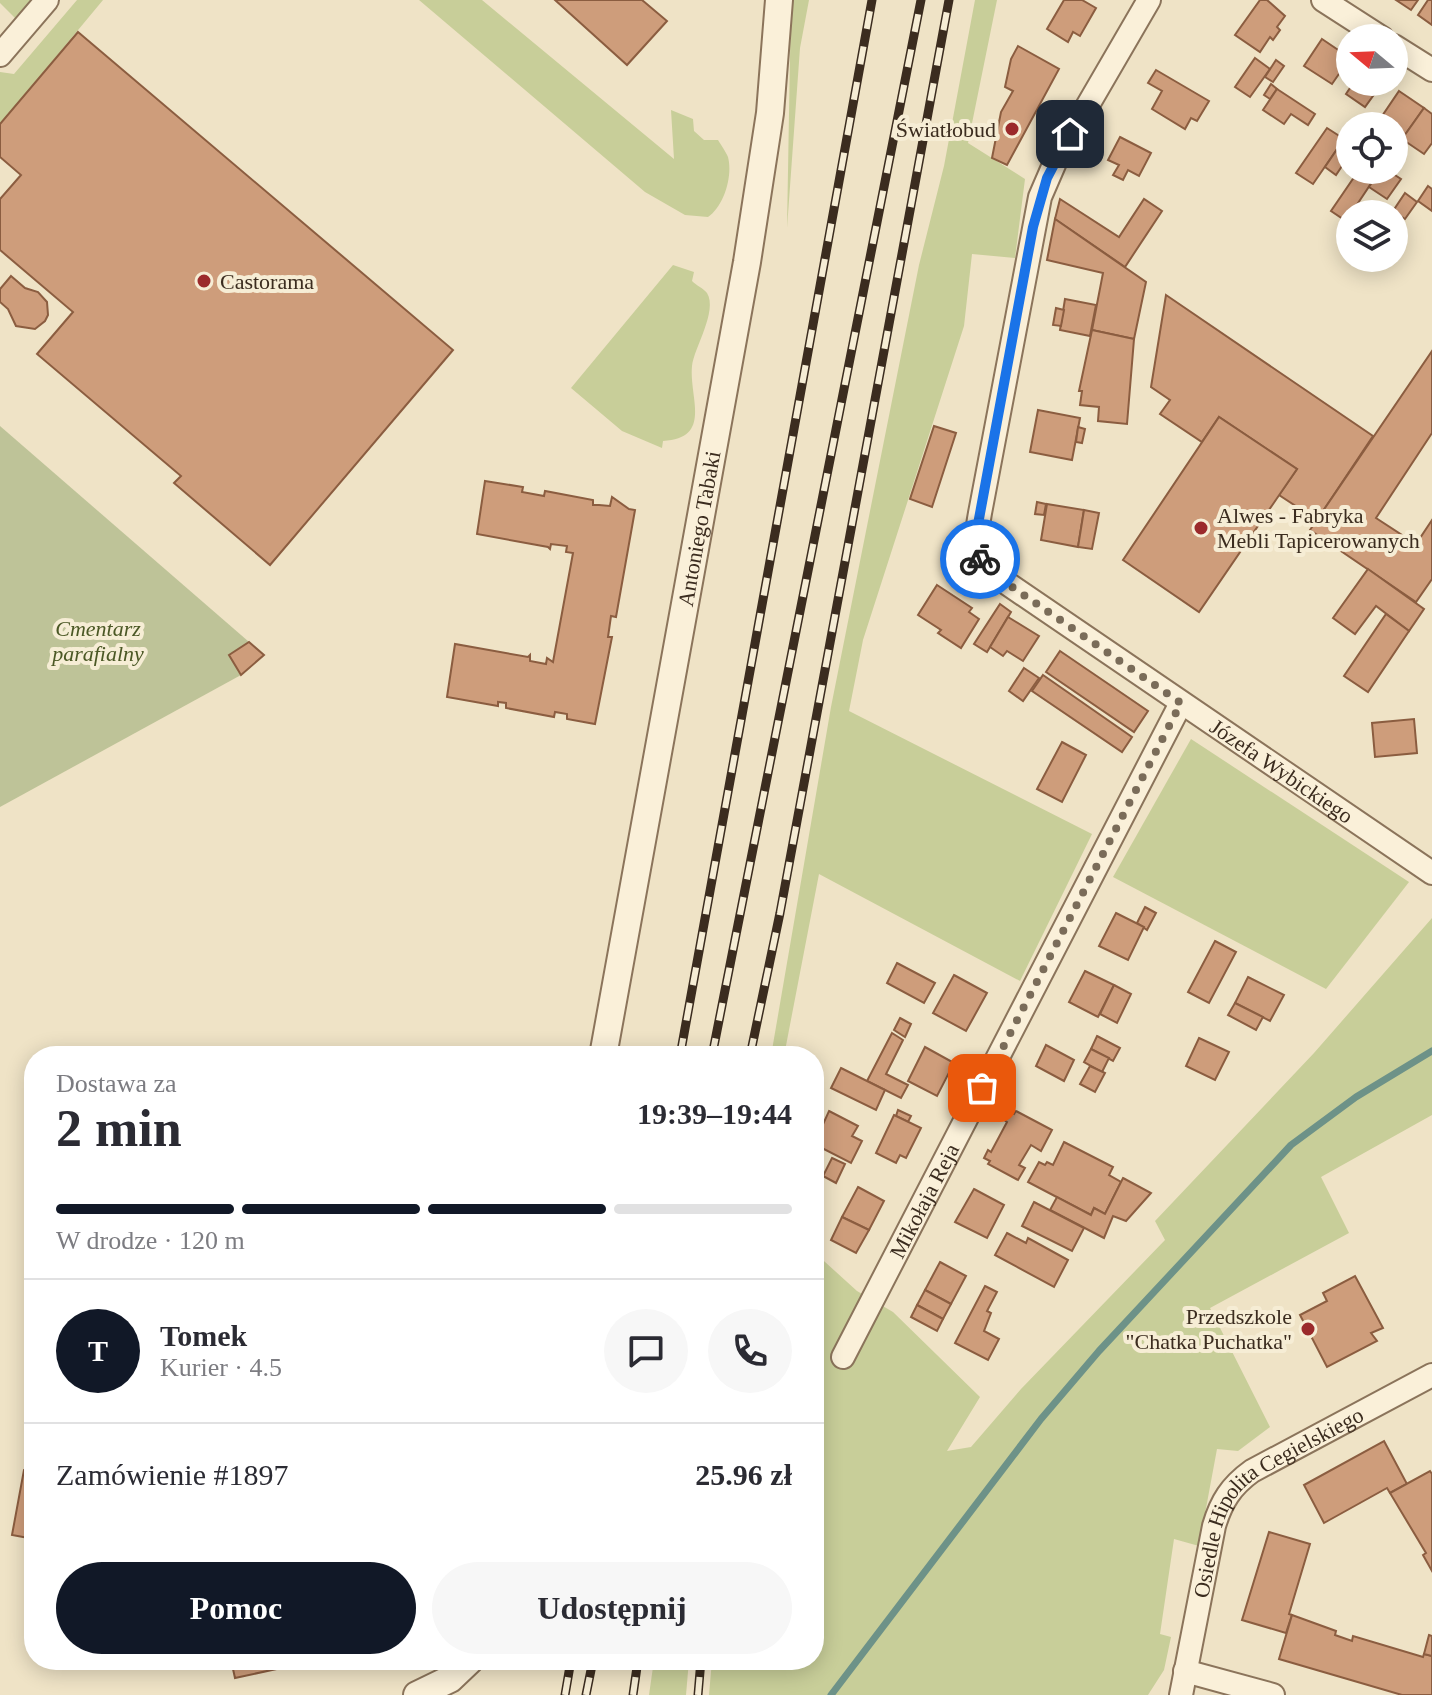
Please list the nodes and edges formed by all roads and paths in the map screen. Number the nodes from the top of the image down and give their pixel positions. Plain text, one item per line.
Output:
1 (47, 0) edge
2 (779, 0) edge
3 (1149, 0) edge
4 (1323, 0) edge
5 (1360, 24) edge
6 (0, 55) edge
7 (1408, 55) edge
8 (1432, 70) edge
9 (1181, 703) junction
10 (1432, 873) edge
11 (605, 1046) edge
12 (843, 1357) dead end
13 (1430, 1380) edge
14 (459, 1670) edge
15 (1185, 1671) junction
16 (417, 1695) edge
17 (1181, 1695) edge
18 (1273, 1695) edge

1 - 6 street
2 - 11 street, Antoniego Tabaki
3 - 9 street, Józefa Wybickiego
4 - 5 street
7 - 8 street
9 - 10 street, Józefa Wybickiego
9 - 12 street, Mikołaja Reja
13 - 15 street, Osiedle Hipolita Cegielskiego
14 - 16 street
15 - 17 street, Osiedle Hipolita Cegielskiego
15 - 18 street

